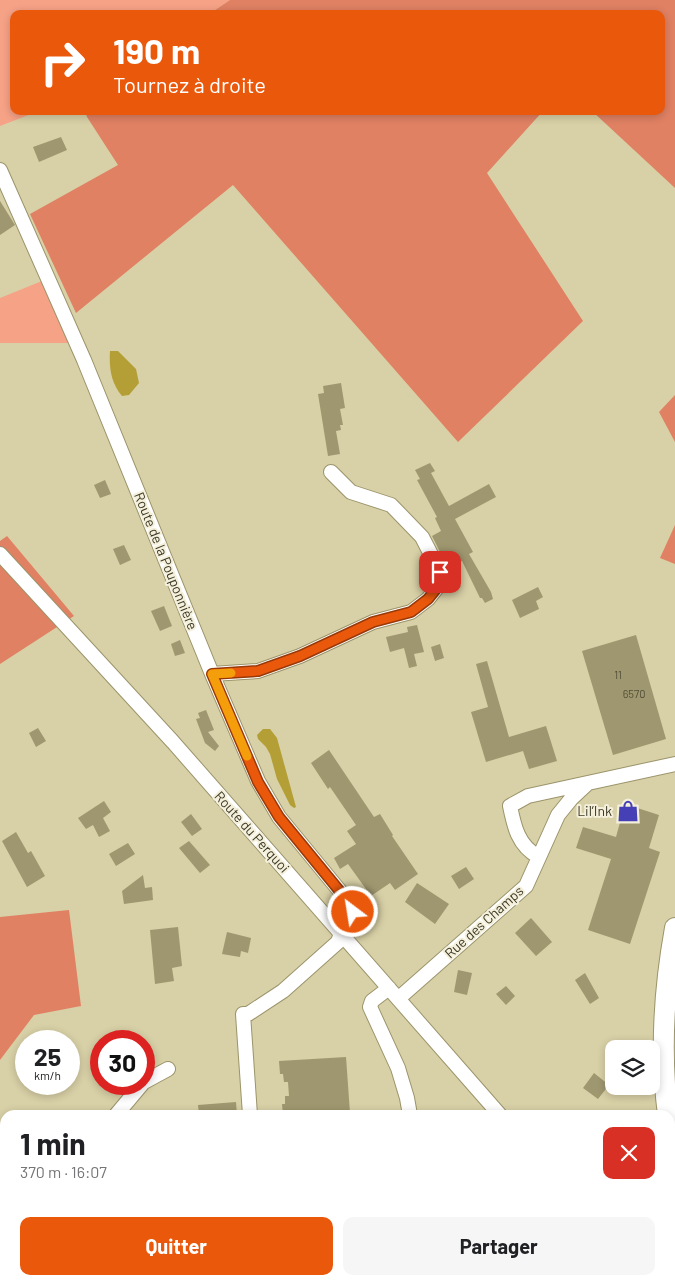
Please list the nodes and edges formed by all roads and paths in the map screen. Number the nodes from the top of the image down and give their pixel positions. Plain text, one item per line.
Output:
1 (0, 170) edge
2 (331, 472) dead end
3 (0, 554) edge
4 (212, 674) junction
5 (675, 764) edge
6 (586, 785) junction
7 (539, 857) junction
8 (675, 928) edge
9 (341, 932) junction
10 (389, 988) junction
11 (399, 998) junction
12 (168, 1069) dead end
13 (155, 1076) edge
14 (133, 1095) edge
15 (120, 1110) edge
16 (250, 1110) edge
17 (409, 1110) edge
18 (496, 1110) edge
19 (668, 1110) edge

1 - 4 street, Route de la Pouponnière
2 - 4 street
3 - 9 street, Route du Perquoi
4 - 9 street, Route de la Pouponnière
5 - 6 street
6 - 7 street, Rue des Champs
6 - 7 street
7 - 11 street, Rue des Champs
8 - 19 highway
9 - 10 street, Route du Perquoi
9 - 16 street
10 - 11 street, Route du Perquoi
10 - 17 street
11 - 18 street, Route du Perquoi
12 - 13 street
14 - 15 street

